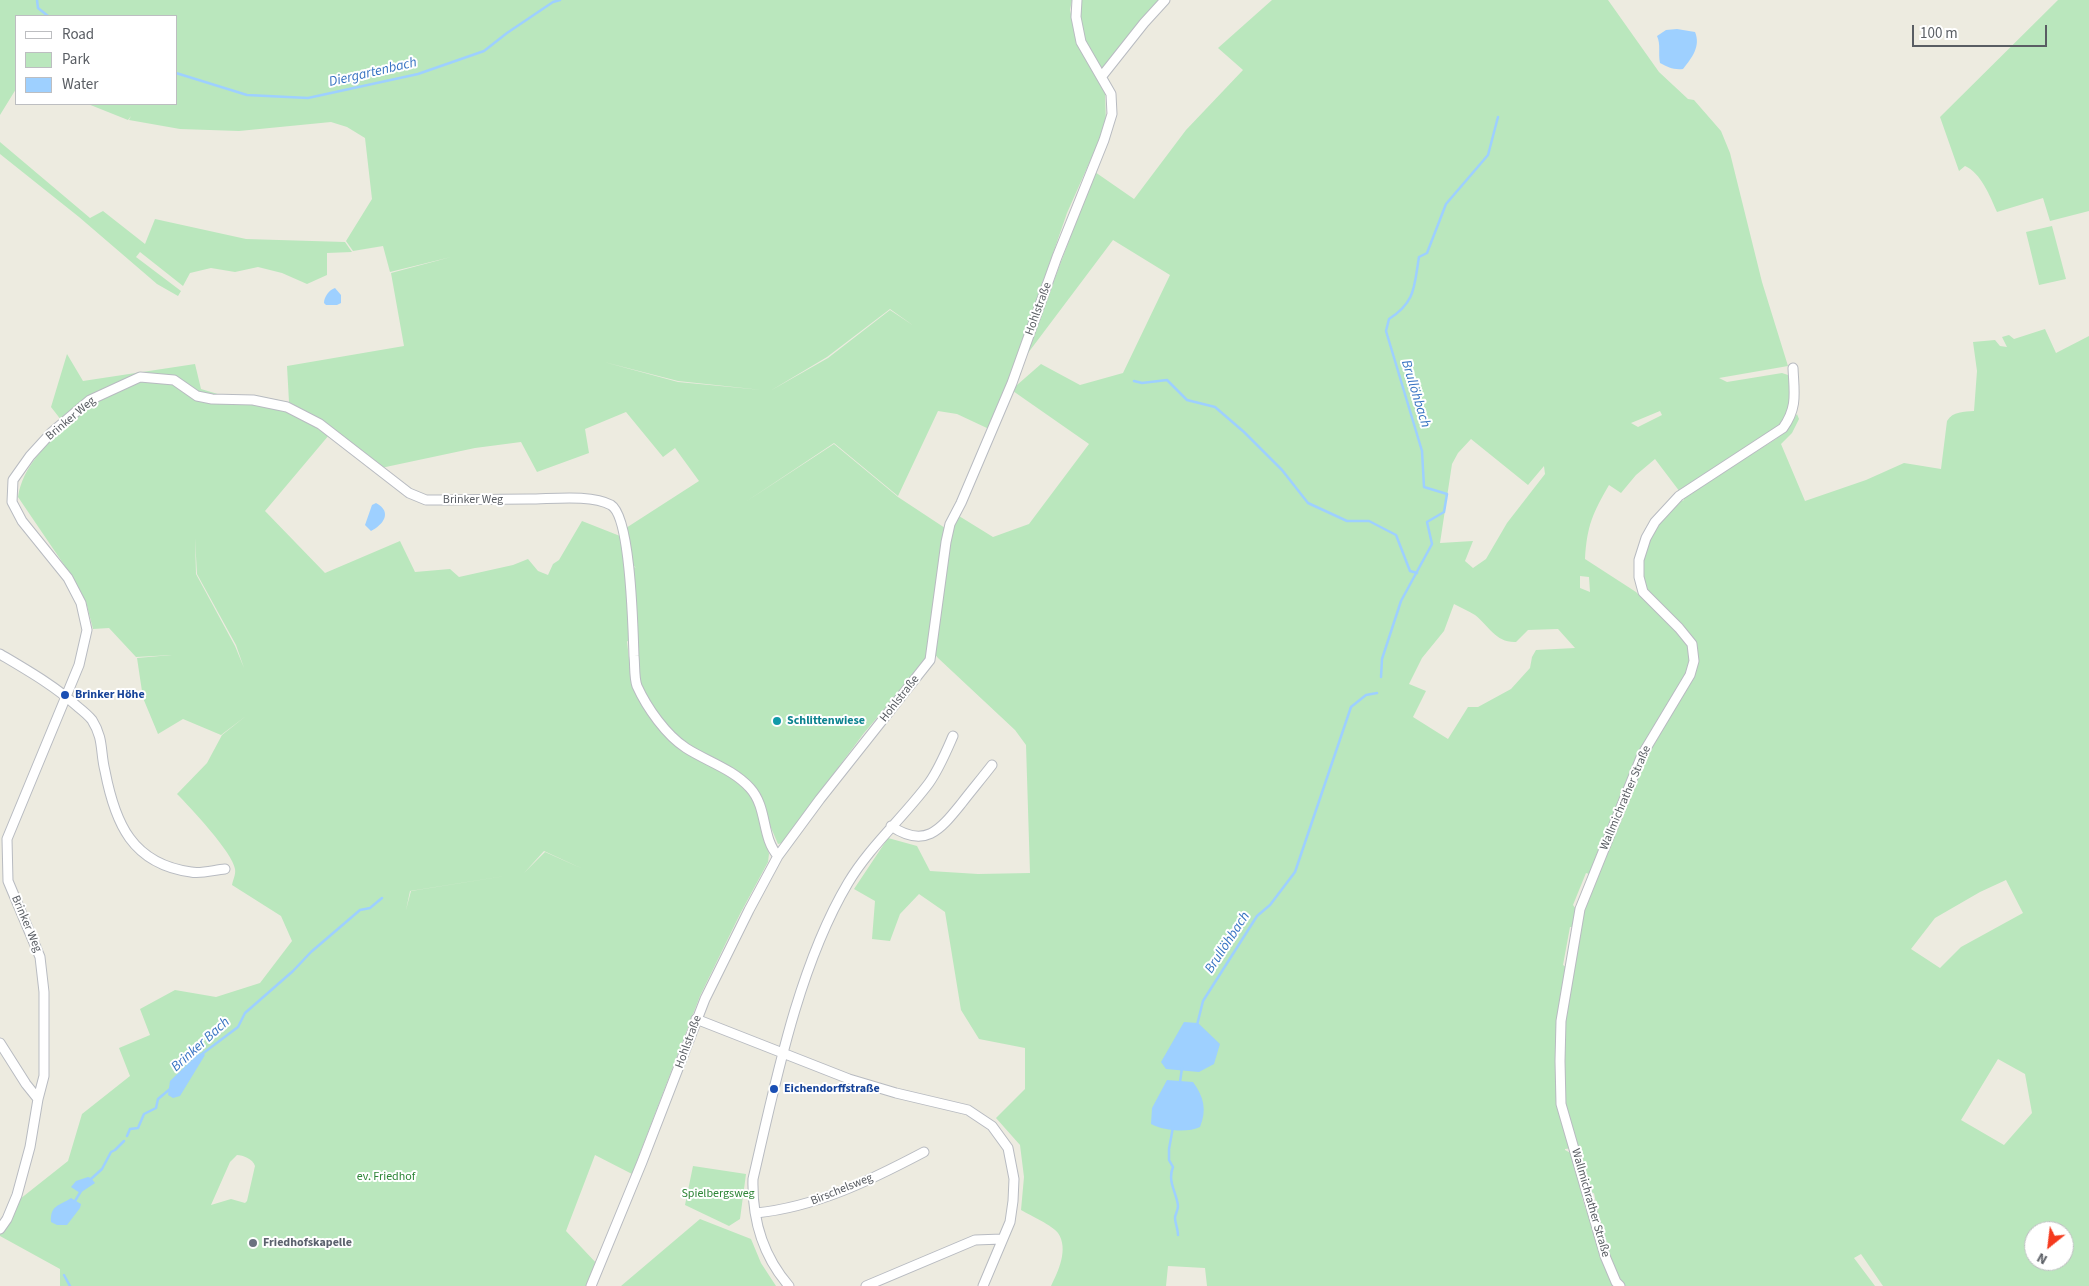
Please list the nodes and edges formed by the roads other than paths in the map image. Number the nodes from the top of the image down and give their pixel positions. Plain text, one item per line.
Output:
1 (1077, 0) edge
2 (1165, 0) edge
3 (1102, 76) junction
4 (1793, 368) dead end
5 (0, 654) edge
6 (65, 695) junction
7 (953, 736) dead end
8 (992, 765) dead end
9 (892, 826) junction
10 (778, 856) junction
11 (225, 869) dead end
12 (696, 1019) junction
13 (0, 1044) edge
14 (783, 1054) junction
15 (38, 1099) junction
16 (924, 1152) dead end
17 (756, 1214) junction
18 (0, 1229) edge
19 (1002, 1239) junction
20 (591, 1286) edge
21 (789, 1286) edge
22 (866, 1286) edge
23 (983, 1286) edge
24 (1620, 1286) edge

1 - 3 street, Hohlstraße
2 - 3 street
3 - 10 street, Hohlstraße
4 - 24 street, Wallmichrather Straße
5 - 6 street
6 - 10 street, Brinker Weg
6 - 11 street
6 - 15 street, Brinker Weg
7 - 9 street
8 - 9 street
9 - 14 street
10 - 12 street, Hohlstraße
12 - 14 street
12 - 20 street, Hohlstraße
13 - 15 street
14 - 17 street
14 - 19 street
15 - 18 street, Brinker Weg
16 - 17 street, Birschelsweg
17 - 21 street
19 - 22 street
19 - 23 street

